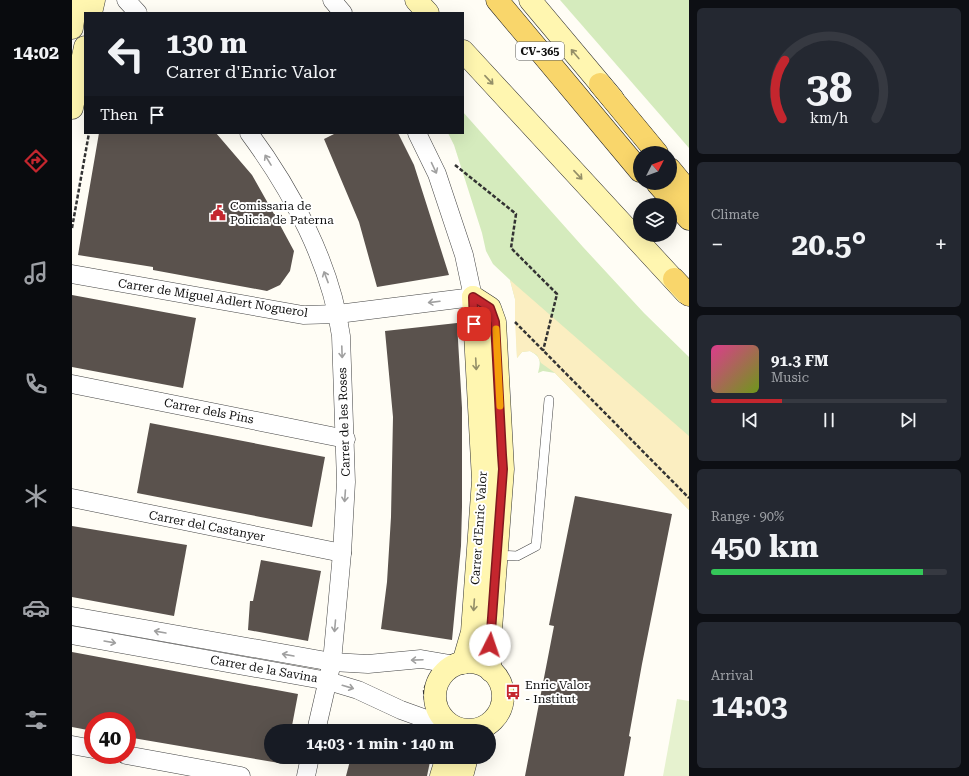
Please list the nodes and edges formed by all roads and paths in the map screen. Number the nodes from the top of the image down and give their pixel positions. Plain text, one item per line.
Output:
1 (76, 0) edge
2 (94, 0) edge
3 (126, 0) edge
4 (332, 0) edge
5 (416, 0) edge
6 (497, 0) edge
7 (530, 0) edge
8 (91, 12) edge
9 (137, 12) edge
10 (342, 12) edge
11 (427, 12) edge
12 (72, 28) edge
13 (84, 52) edge
14 (464, 52) edge
15 (600, 84) junction
16 (583, 102) junction
17 (72, 108) edge
18 (72, 118) edge
19 (89, 134) edge
20 (249, 134) edge
21 (417, 134) edge
22 (651, 146) edge
23 (656, 146) edge
24 (633, 157) edge
25 (633, 163) edge
26 (455, 165) dead end
27 (677, 170) edge
28 (677, 177) edge
29 (689, 183) edge
30 (656, 190) edge
31 (663, 190) edge
32 (689, 192) edge
33 (662, 198) edge
34 (677, 216) edge
35 (689, 219) edge
36 (72, 228) edge
37 (689, 230) edge
38 (72, 274) edge
39 (674, 279) joint
40 (689, 296) edge
41 (473, 297) junction
42 (338, 314) junction
43 (508, 320) dead end
44 (543, 350) junction
45 (72, 384) edge
46 (548, 400) dead end
47 (346, 439) junction
48 (72, 498) edge
49 (689, 498) edge
50 (342, 553) junction
51 (496, 555) junction
52 (72, 616) edge
53 (72, 636) edge
54 (332, 662) junction
55 (452, 663) junction
56 (491, 671) junction
57 (328, 681) junction
58 (426, 719) junction
59 (318, 724) edge
60 (442, 724) edge
61 (449, 724) edge
62 (489, 724) edge
63 (72, 745) edge
64 (84, 747) edge
65 (136, 757) edge
66 (309, 764) edge
67 (445, 764) edge
68 (465, 764) edge
69 (241, 776) edge
70 (306, 776) edge
71 (441, 776) edge
72 (462, 776) edge

1 - 12 street
2 - 8 street
3 - 9 street
4 - 10 street
5 - 11 street
6 - 16 main road, CV-365
15 -> 7 street
13 - 17 street
14 -> 39 street
15 - 22 main road
15 - 23 street
16 - 24 main road, CV-365
16 - 25 main road, CV-365
17 - 18 street
19 - 36 path
42 -> 20 street, Carrer de les Roses
21 -> 41 street, Carrer d'Enric Valor
26 - 44 path
27 - 29 street
28 - 32 main road
30 - 33 main road
31 - 35 main road
34 - 37 main road
38 - 42 street, Carrer de Miguel Adlert Noguerol
39 - 40 main road
41 -> 42 street, Carrer de Miguel Adlert Noguerol
41 - 51 street, Carrer d'Enric Valor
41 -> 55 street, Carrer d'Enric Valor
42 -> 47 street, Carrer de les Roses
43 - 44 path
44 - 49 path
45 - 47 street, Carrer dels Pins
46 - 51 lane
47 -> 50 street, Carrer de les Roses
48 - 50 street, Carrer del Castanyer
50 -> 54 street, Carrer de les Roses
51 - 56 street, Carrer d'Enric Valor
54 -> 52 street, Carrer de la Savina
53 -> 57 street, Carrer de la Savina
55 -> 54 street, Carrer de la Savina
54 - 57 street, Carrer de les Roses
55 - 56 street
55 - 58 path
55 - 61 street
56 - 62 street
57 -> 58 street, Carrer de la Savina
57 - 59 street, Carrer de les Roses
58 - 60 street, Carrer de la Savina
63 - 64 street
65 - 69 street
66 - 70 street
67 - 71 street
68 - 72 street

